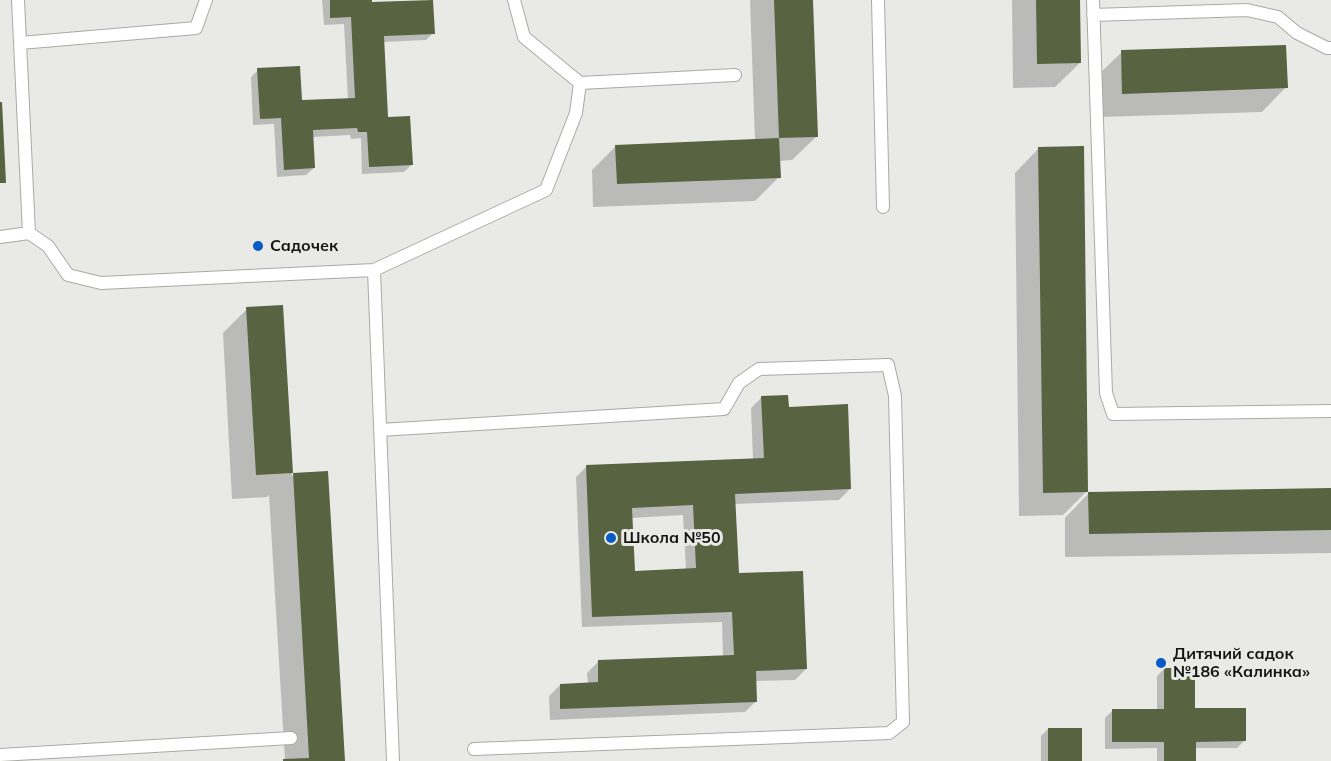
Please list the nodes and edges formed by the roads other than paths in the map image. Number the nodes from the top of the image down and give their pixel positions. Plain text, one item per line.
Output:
1 (18, 0) edge
2 (206, 0) edge
3 (514, 0) edge
4 (878, 0) edge
5 (1093, 0) edge
6 (1093, 15) junction
7 (20, 43) junction
8 (1331, 48) edge
9 (735, 75) dead end
10 (580, 83) junction
11 (883, 207) dead end
12 (29, 233) junction
13 (0, 237) edge
14 (374, 270) junction
15 (1331, 411) edge
16 (380, 430) junction
17 (291, 738) dead end
18 (474, 749) dead end
19 (0, 755) edge
20 (393, 761) edge

1 - 7 lane
2 - 7 lane
3 - 10 lane
4 - 11 lane
5 - 6 lane
6 - 8 lane
6 - 15 lane
7 - 12 lane
9 - 10 lane
10 - 14 lane
12 - 13 lane
12 - 14 lane
14 - 16 lane
16 - 18 lane
16 - 20 lane
17 - 19 lane

